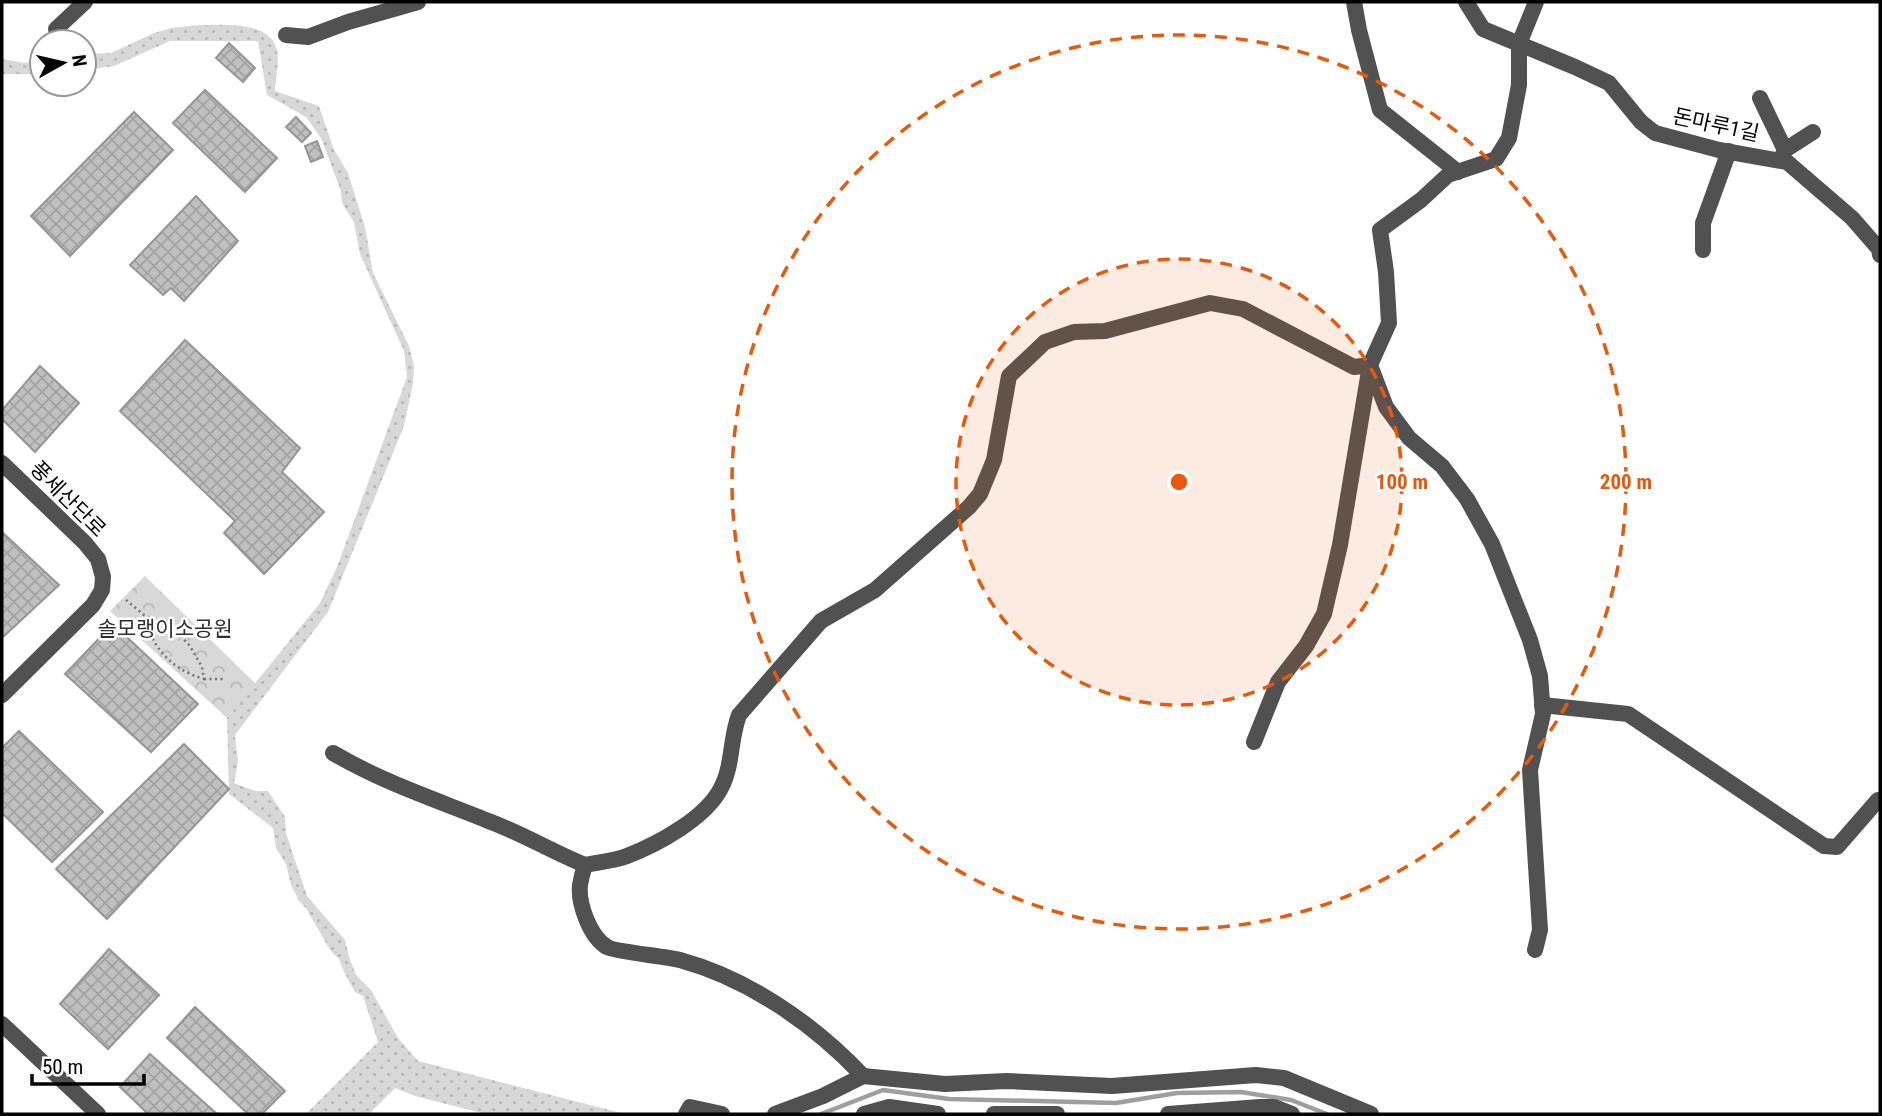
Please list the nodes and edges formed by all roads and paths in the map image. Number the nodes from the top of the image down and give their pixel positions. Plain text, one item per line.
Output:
1 (85, 2) edge
2 (418, 2) edge
3 (1354, 2) edge
4 (1466, 2) edge
5 (1536, 2) edge
6 (57, 28) edge
7 (286, 35) dead end
8 (1519, 44) junction
9 (1760, 98) dead end
10 (1813, 132) dead end
11 (1729, 152) junction
12 (1783, 155) junction
13 (1458, 172) junction
14 (1703, 250) dead end
15 (1880, 255) edge
16 (1370, 365) junction
17 (2, 463) edge
18 (126, 600) dead end
19 (144, 615) junction
20 (204, 679) junction
21 (226, 679) dead end
22 (2, 695) edge
23 (1542, 705) junction
24 (1254, 742) dead end
25 (333, 752) dead end
26 (1878, 800) dead end
27 (585, 865) junction
28 (1535, 950) dead end
29 (2, 1024) edge
30 (863, 1076) junction
31 (98, 1114) edge
32 (686, 1114) edge
33 (722, 1114) edge
34 (775, 1114) edge
35 (864, 1114) edge
36 (938, 1114) edge
37 (994, 1114) edge
38 (1057, 1114) edge
39 (1167, 1114) edge
40 (1292, 1114) edge
41 (1371, 1114) edge

1 - 6 street
2 - 7 street
3 - 13 street
4 - 8 street, 돈마루1길
5 - 8 street
8 - 11 street, 돈마루1길
8 - 13 street
9 - 12 street
10 - 12 street
11 - 12 street, 돈마루1길
11 - 14 street
12 - 15 street, 돈마루1길
13 - 16 street
16 - 23 street
16 - 24 street
16 - 27 street
17 - 22 street, 풍세산단로
18 - 19 path
19 - 20 path
19 - 20 path
20 - 21 path
23 - 26 street
23 - 28 street
25 - 27 street
27 - 30 street
29 - 31 street
30 - 34 street
30 - 41 street
32 - 33 street
35 - 36 street
37 - 38 street
39 - 40 street

